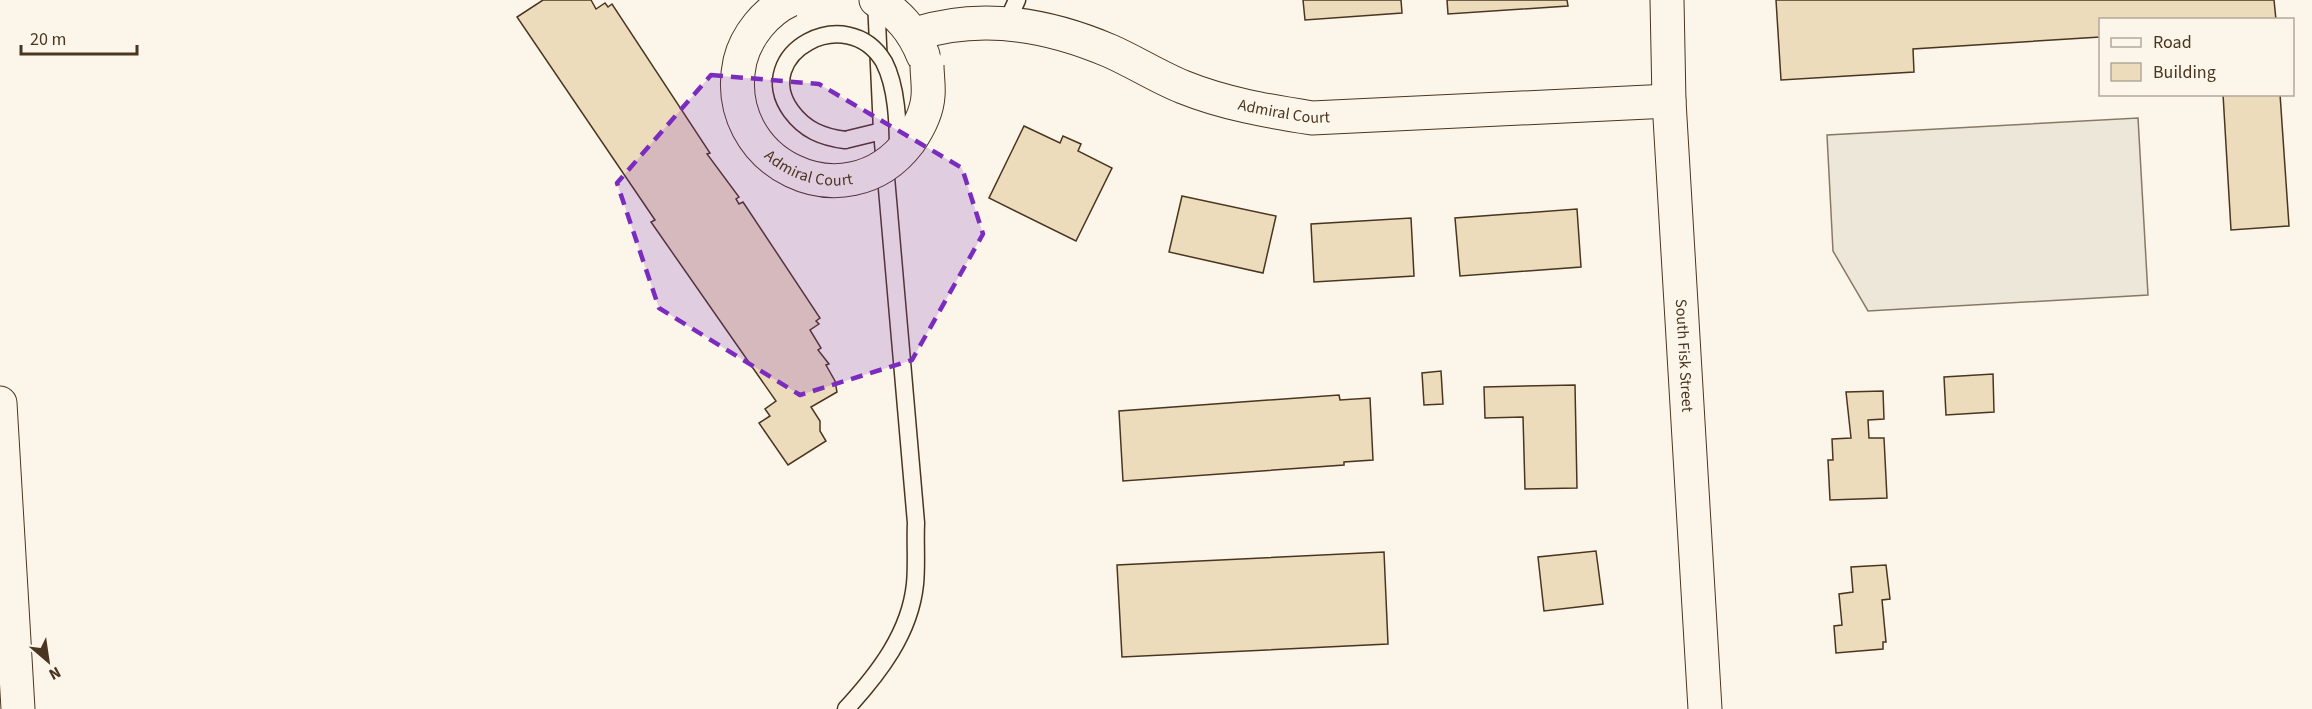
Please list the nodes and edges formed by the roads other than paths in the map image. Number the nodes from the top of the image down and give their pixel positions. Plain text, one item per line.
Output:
1 (790, 0) edge
2 (876, 0) edge
3 (1667, 0) edge
4 (1012, 11) edge
5 (929, 29) junction
6 (1669, 101) junction
7 (890, 143) junction
8 (0, 403) edge
9 (18, 709) edge
10 (846, 709) edge
11 (1705, 709) edge

1 - 7 street, Admiral Court, bridge
2 - 5 street, Admiral Court
2 - 7 lane
3 - 6 street, South Fisk Street
4 - 5 street, Admiral Court
4 - 6 street, Admiral Court
5 - 7 street, Admiral Court, bridge
6 - 11 street, South Fisk Street
7 - 7 lane, bridge
7 - 10 lane
8 - 9 street

